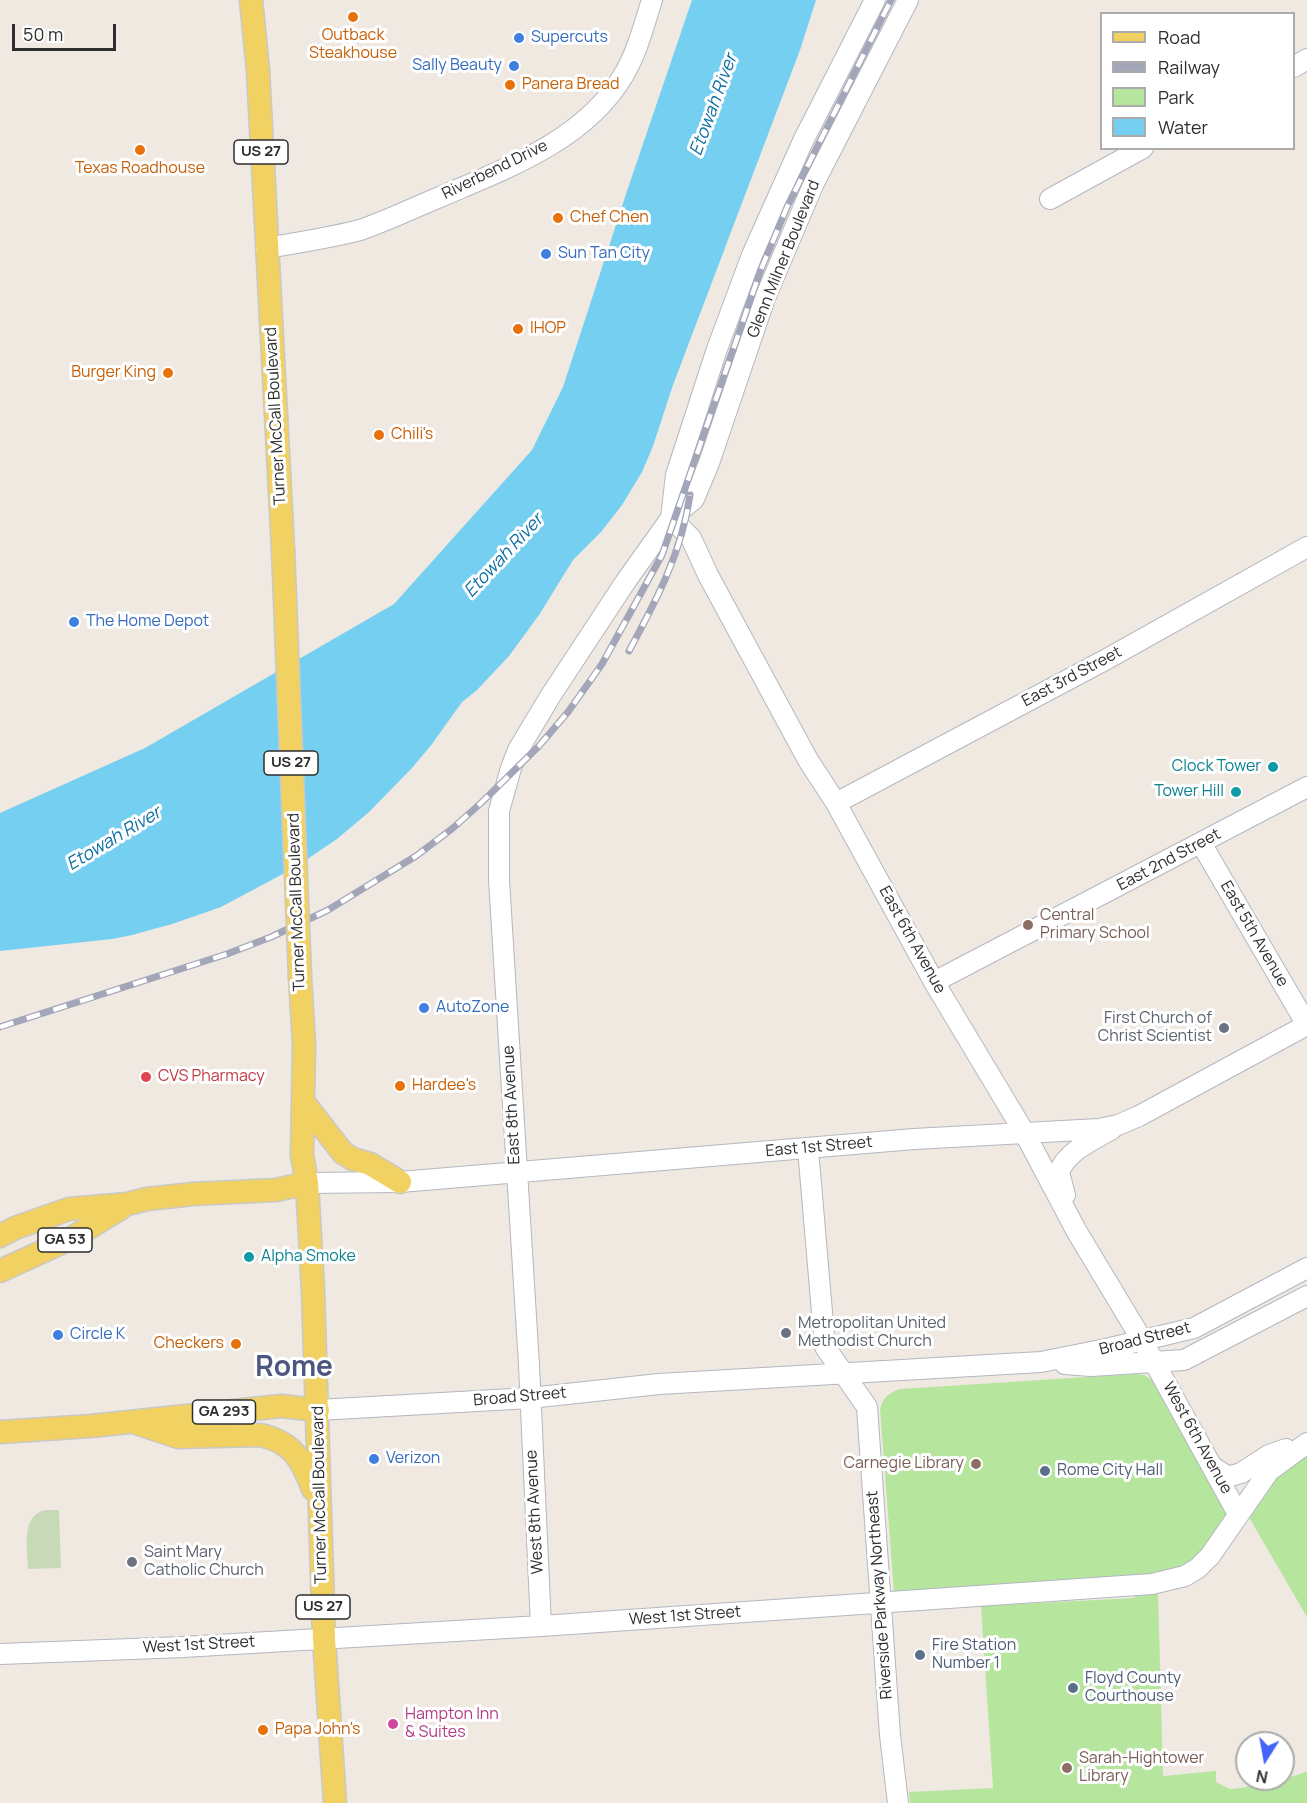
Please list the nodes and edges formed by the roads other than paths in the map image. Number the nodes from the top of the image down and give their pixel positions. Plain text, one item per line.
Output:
1 (252, 0) edge
2 (652, 0) edge
3 (875, 0) edge
4 (908, 0) edge
5 (1139, 150) edge
6 (1050, 200) dead end
7 (266, 248) junction
8 (671, 518) junction
9 (1307, 547) edge
10 (1307, 787) edge
11 (836, 803) junction
12 (499, 811) joint
13 (1202, 843) junction
14 (934, 982) junction
15 (1307, 1025) edge
16 (304, 1103) junction
17 (1118, 1125) junction
18 (1024, 1132) junction
19 (808, 1149) junction
20 (516, 1173) junction
21 (400, 1182) junction
22 (307, 1183) junction
23 (127, 1204) junction
24 (1077, 1232) junction
25 (0, 1236) edge
26 (1307, 1268) edge
27 (0, 1271) edge
28 (1307, 1296) edge
29 (1142, 1340) junction
30 (1041, 1362) junction
31 (1154, 1362) junction
32 (842, 1374) junction
33 (530, 1398) junction
34 (318, 1410) junction
35 (129, 1421) junction
36 (0, 1432) edge
37 (1307, 1443) edge
38 (1213, 1467) junction
39 (319, 1503) junction
40 (1239, 1514) junction
41 (880, 1603) junction
42 (541, 1626) junction
43 (324, 1639) junction
44 (0, 1654) edge
45 (335, 1803) edge
46 (898, 1803) edge

1 - 7 main road, Turner McCall Boulevard / US 27
2 - 7 street, Riverbend Drive
3 - 8 street, Glenn Milner Boulevard
4 - 8 street, Glenn Milner Boulevard
5 - 6 street
7 - 16 main road, Turner McCall Boulevard / US 27, bridge
8 - 11 street, East 6th Avenue
8 - 12 street, Glenn Milner Boulevard
9 - 11 street, East 3rd Street
10 - 13 street, East 2nd Street
11 - 14 street, East 6th Avenue
12 - 20 street, East 8th Avenue
13 - 14 street, East 2nd Street
13 - 15 street, East 5th Avenue
14 - 18 street, East 6th Avenue
15 - 17 street, East 1st Street
16 - 21 main road
16 - 22 main road, Turner McCall Boulevard / US 27
17 - 18 street, East 1st Street
17 - 24 street
18 - 19 street, East 1st Street
18 - 24 street, East 6th Avenue
19 - 20 street, East 1st Street
19 - 32 street, Riverside Parkway Northeast
20 - 21 street, East 1st Street
20 - 33 street, East 8th Avenue
21 - 22 street, East 1st Street
22 - 23 main road, GA 53
22 - 34 main road, Turner McCall Boulevard / US 27
23 - 25 main road, GA 53
23 - 27 main road, GA 53
24 - 29 street, East 6th Avenue
26 - 29 street, Broad Street
28 - 31 street, Broad Street
29 - 30 street, Broad Street
29 - 31 street, East 6th Avenue
30 - 31 street, Broad Street
30 - 32 street, Broad Street
31 - 38 street, West 6th Avenue
32 - 33 street, Broad Street
32 - 41 street, Riverside Parkway Northeast
33 - 34 street, Broad Street
33 - 42 street, West 8th Avenue
34 - 35 main road, Broad Street / GA 293
34 - 39 main road, Turner McCall Boulevard / US 27
35 - 36 main road, Broad Street / GA 293
35 - 39 main road
37 - 38 street
37 - 40 street, West 1st Street
38 - 40 street, West 6th Avenue
39 - 43 main road, Turner McCall Boulevard / US 27
40 - 41 street, West 1st Street
41 - 42 street, West 1st Street
41 - 46 street, Riverside Parkway Northeast
42 - 43 street, West 1st Street
43 - 44 street, West 1st Street
43 - 45 main road, Turner McCall Boulevard / US 27

